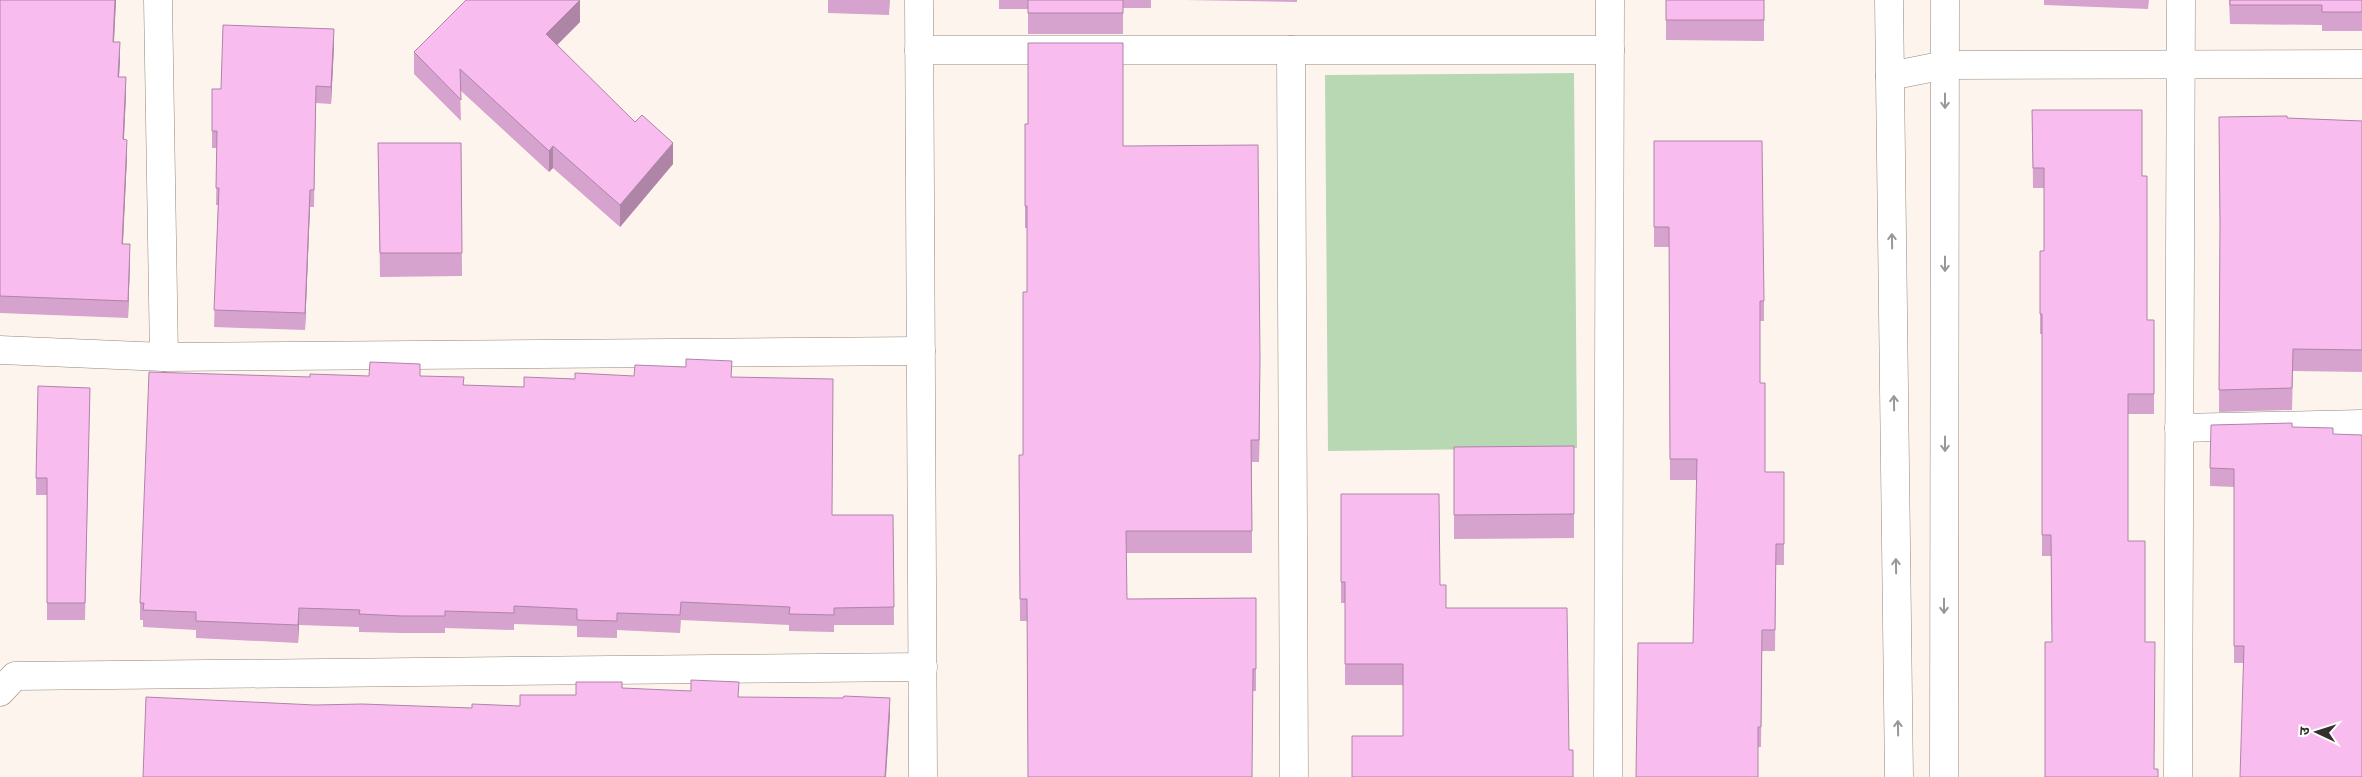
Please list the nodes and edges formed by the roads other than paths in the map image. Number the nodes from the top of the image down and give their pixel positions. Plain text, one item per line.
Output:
1 (158, 0) edge
2 (919, 0) edge
3 (1610, 0) edge
4 (1889, 0) edge
5 (1945, 0) edge
6 (2181, 0) edge
7 (919, 50) junction
8 (1291, 50) junction
9 (1610, 50) junction
10 (2362, 64) edge
11 (1945, 65) junction
12 (2181, 65) junction
13 (1890, 76) junction
14 (0, 350) edge
15 (921, 351) junction
16 (164, 356) junction
17 (2362, 424) edge
18 (2180, 428) junction
19 (923, 667) junction
20 (0, 692) edge
21 (923, 777) edge
22 (1294, 777) edge
23 (1608, 777) edge
24 (1899, 777) edge
25 (1944, 777) edge
26 (2178, 777) edge

1 - 16 street
2 - 7 street
3 - 9 street
4 - 13 street
5 - 11 street
6 - 12 street
7 - 8 street
7 - 15 street
8 - 9 street
8 - 22 street
9 - 23 street
10 - 12 street
11 - 12 street
11 - 13 street
11 -> 25 street
12 - 18 street
24 -> 13 street
14 - 16 street
15 - 16 street
15 - 19 street
17 - 18 street
18 - 26 street
19 - 20 street
19 - 21 street

